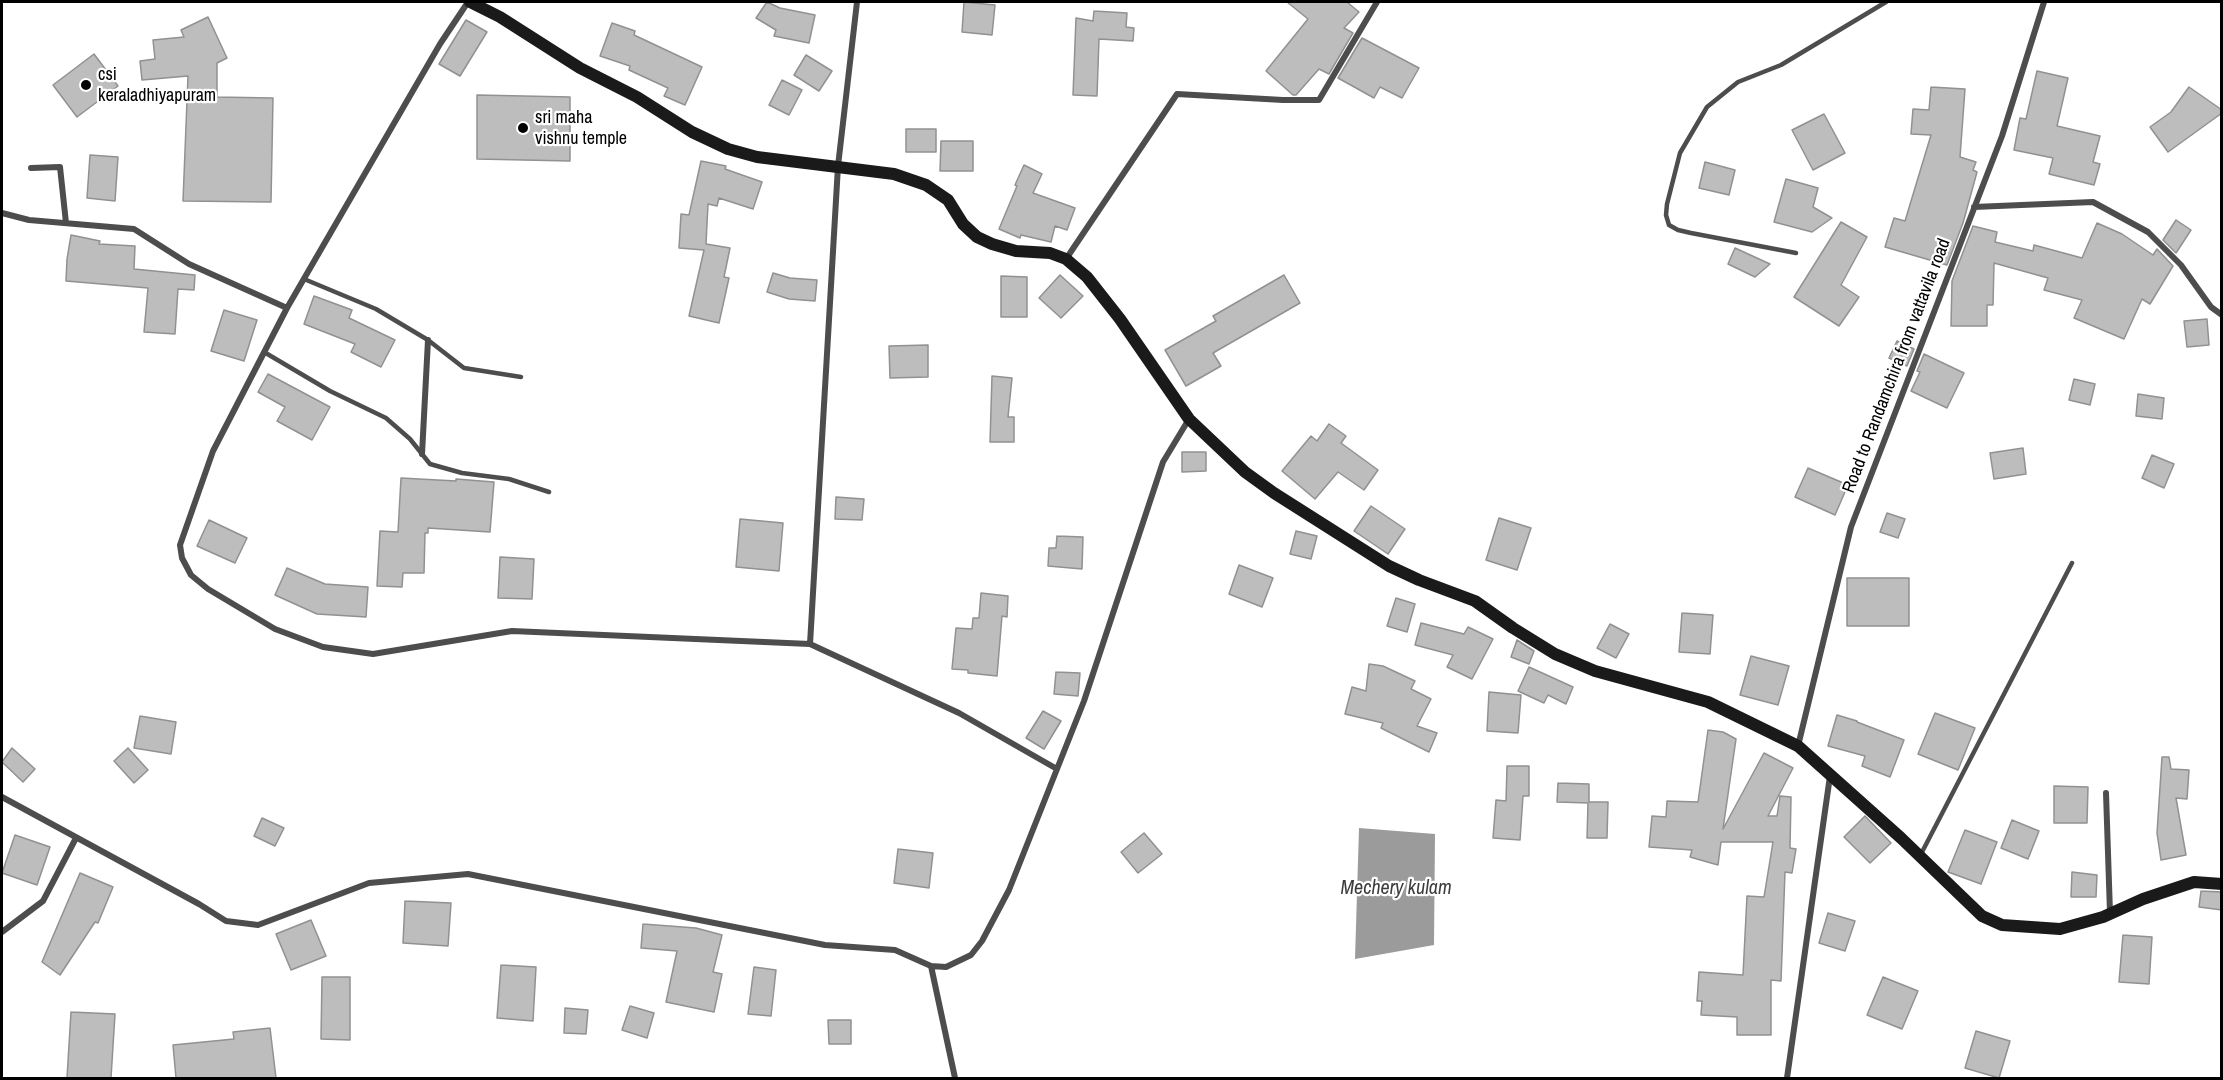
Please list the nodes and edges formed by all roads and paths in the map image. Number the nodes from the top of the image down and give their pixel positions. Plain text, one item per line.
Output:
1 (469, 2) edge
2 (857, 2) edge
3 (1377, 2) edge
4 (1886, 2) edge
5 (2044, 2) edge
6 (838, 166) junction
7 (31, 168) dead end
8 (1974, 207) junction
9 (2, 213) edge
10 (66, 223) junction
11 (1796, 253) dead end
12 (1066, 259) junction
13 (304, 279) junction
14 (287, 308) junction
15 (2222, 315) edge
16 (428, 340) junction
17 (264, 352) junction
18 (521, 377) dead end
19 (1189, 419) junction
20 (422, 454) junction
21 (549, 492) dead end
22 (2072, 563) dead end
23 (810, 644) junction
24 (1798, 746) junction
25 (1057, 769) junction
26 (1830, 776) junction
27 (2106, 793) dead end
28 (2, 797) edge
29 (76, 838) junction
30 (1919, 857) junction
31 (2222, 884) edge
32 (2110, 913) junction
33 (2, 932) edge
34 (932, 966) junction
35 (955, 1078) edge
36 (1787, 1078) edge

1 - 6 street
1 - 13 street
2 - 6 street
3 - 12 street
4 - 11 lane
5 - 8 street, Road to Randamchira from vattavila road
6 - 12 street
6 - 23 street
7 - 10 street
8 - 15 street
8 - 24 street, Road to Randamchira from vattavila road
9 - 10 street
10 - 14 street
12 - 19 street
13 - 14 street
13 - 16 lane
14 - 17 street
16 - 18 lane
16 - 20 street
17 - 20 lane
17 - 23 street
19 - 24 street
19 - 25 street
20 - 21 lane
22 - 30 lane
23 - 25 street
24 - 26 street
25 - 34 street
26 - 30 street
26 - 36 street
27 - 32 street
28 - 29 street
29 - 33 street
29 - 34 street
30 - 32 street
31 - 32 street
34 - 35 street

